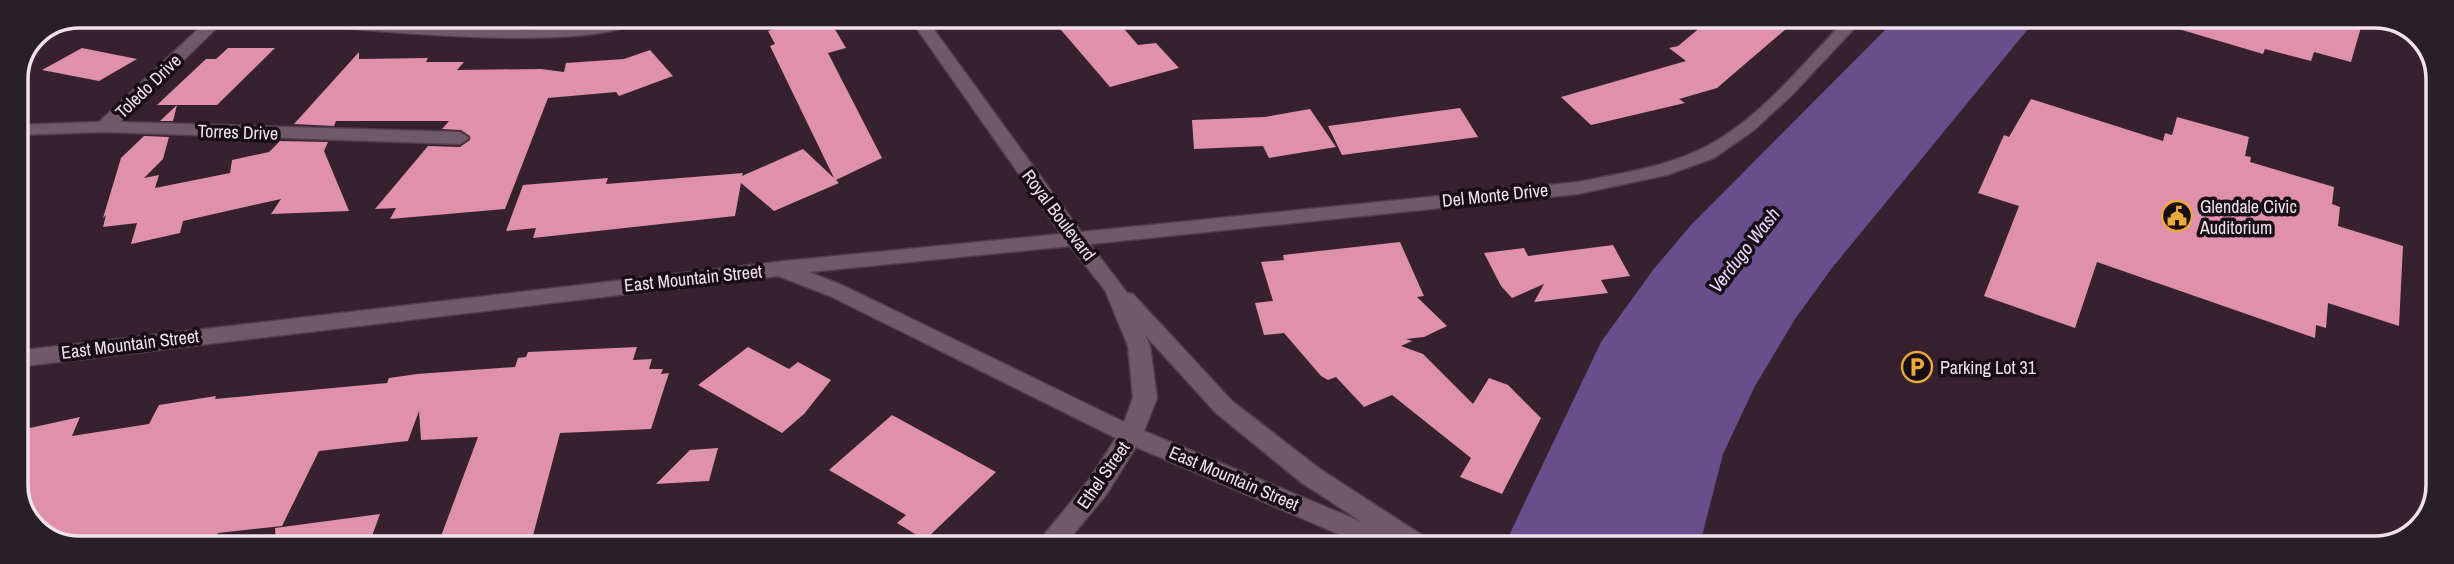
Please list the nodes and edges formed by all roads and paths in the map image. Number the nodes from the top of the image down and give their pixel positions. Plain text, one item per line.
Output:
1 (209, 28) edge
2 (428, 28) edge
3 (600, 28) edge
4 (925, 28) edge
5 (1846, 28) edge
6 (104, 127) junction
7 (28, 130) edge
8 (460, 138) dead end
9 (1076, 241) junction
10 (780, 269) junction
11 (1115, 288) junction
12 (28, 358) edge
13 (1131, 435) junction
14 (1058, 536) edge
15 (1370, 536) edge
16 (1404, 536) edge

1 - 6 street, Toledo Drive
2 - 3 street
4 - 9 street, Royal Boulevard
5 - 9 street, Del Monte Drive
6 - 7 street, Torres Drive
6 - 8 street, Torres Drive
9 - 10 street, Del Monte Drive
9 - 11 street, Royal Boulevard
10 - 12 street, East Mountain Street
10 - 13 street, East Mountain Street
11 - 13 street, Royal Boulevard
11 - 16 street
13 - 14 street, Ethel Street
13 - 15 street, East Mountain Street

